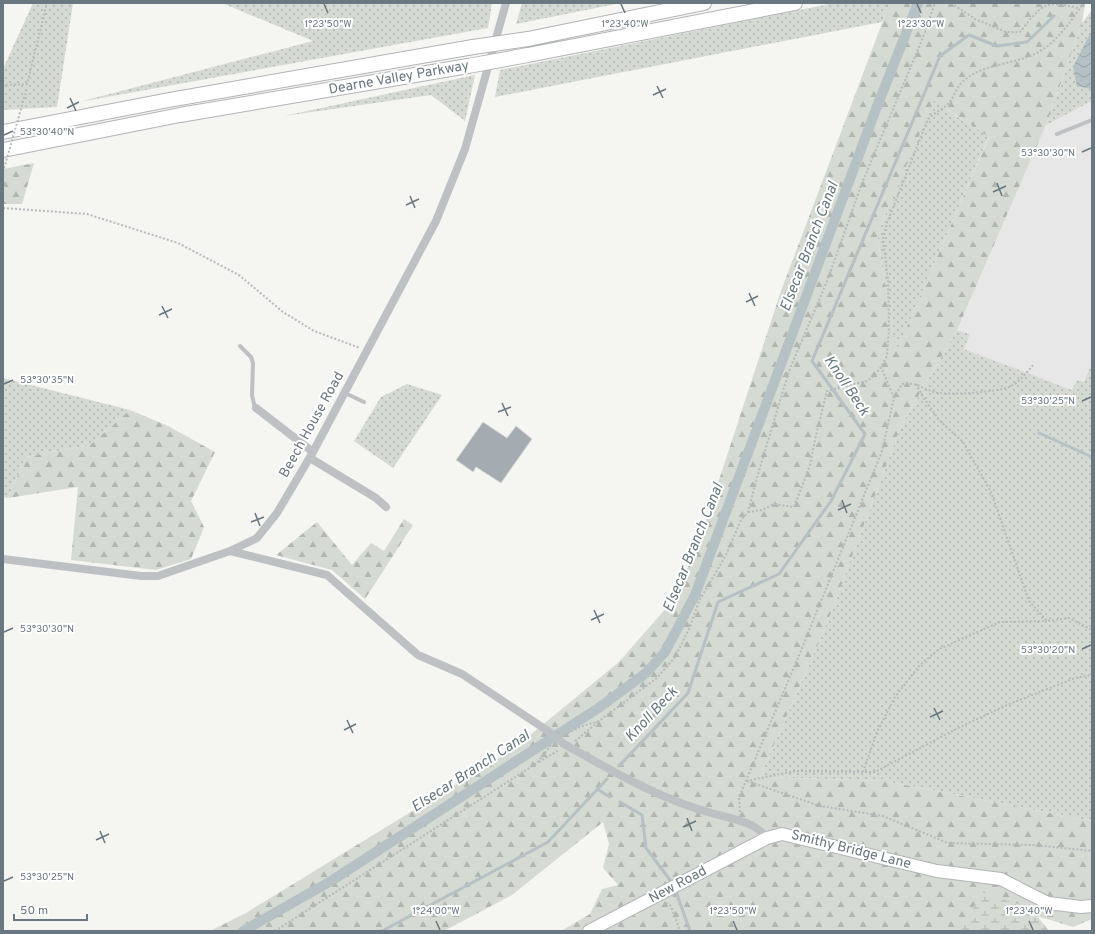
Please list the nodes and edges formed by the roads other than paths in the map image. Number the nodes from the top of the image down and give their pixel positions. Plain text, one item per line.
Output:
1 (506, 3) edge
2 (704, 3) edge
3 (795, 3) edge
4 (1092, 120) edge
5 (3, 132) edge
6 (1057, 134) dead end
7 (3, 150) edge
8 (240, 346) dead end
9 (345, 393) junction
10 (364, 402) dead end
11 (256, 408) joint
12 (311, 455) junction
13 (386, 507) dead end
14 (230, 551) junction
15 (3, 559) edge
16 (766, 838) junction
17 (1092, 906) edge
18 (589, 931) edge

1 - 9 street, Beech House Road
2 - 5 highway, Dearne Valley Parkway, bridge
3 - 7 highway, Dearne Valley Parkway, bridge
4 - 6 lane
8 - 11 lane
9 - 10 lane
9 - 12 street, Beech House Road
11 - 12 street
12 - 13 street
12 - 14 street, Beech House Road
14 - 15 street, Beech House Road
14 - 16 street, bridge
16 - 17 main road, Smithy Bridge Lane
16 - 18 main road, New Road

